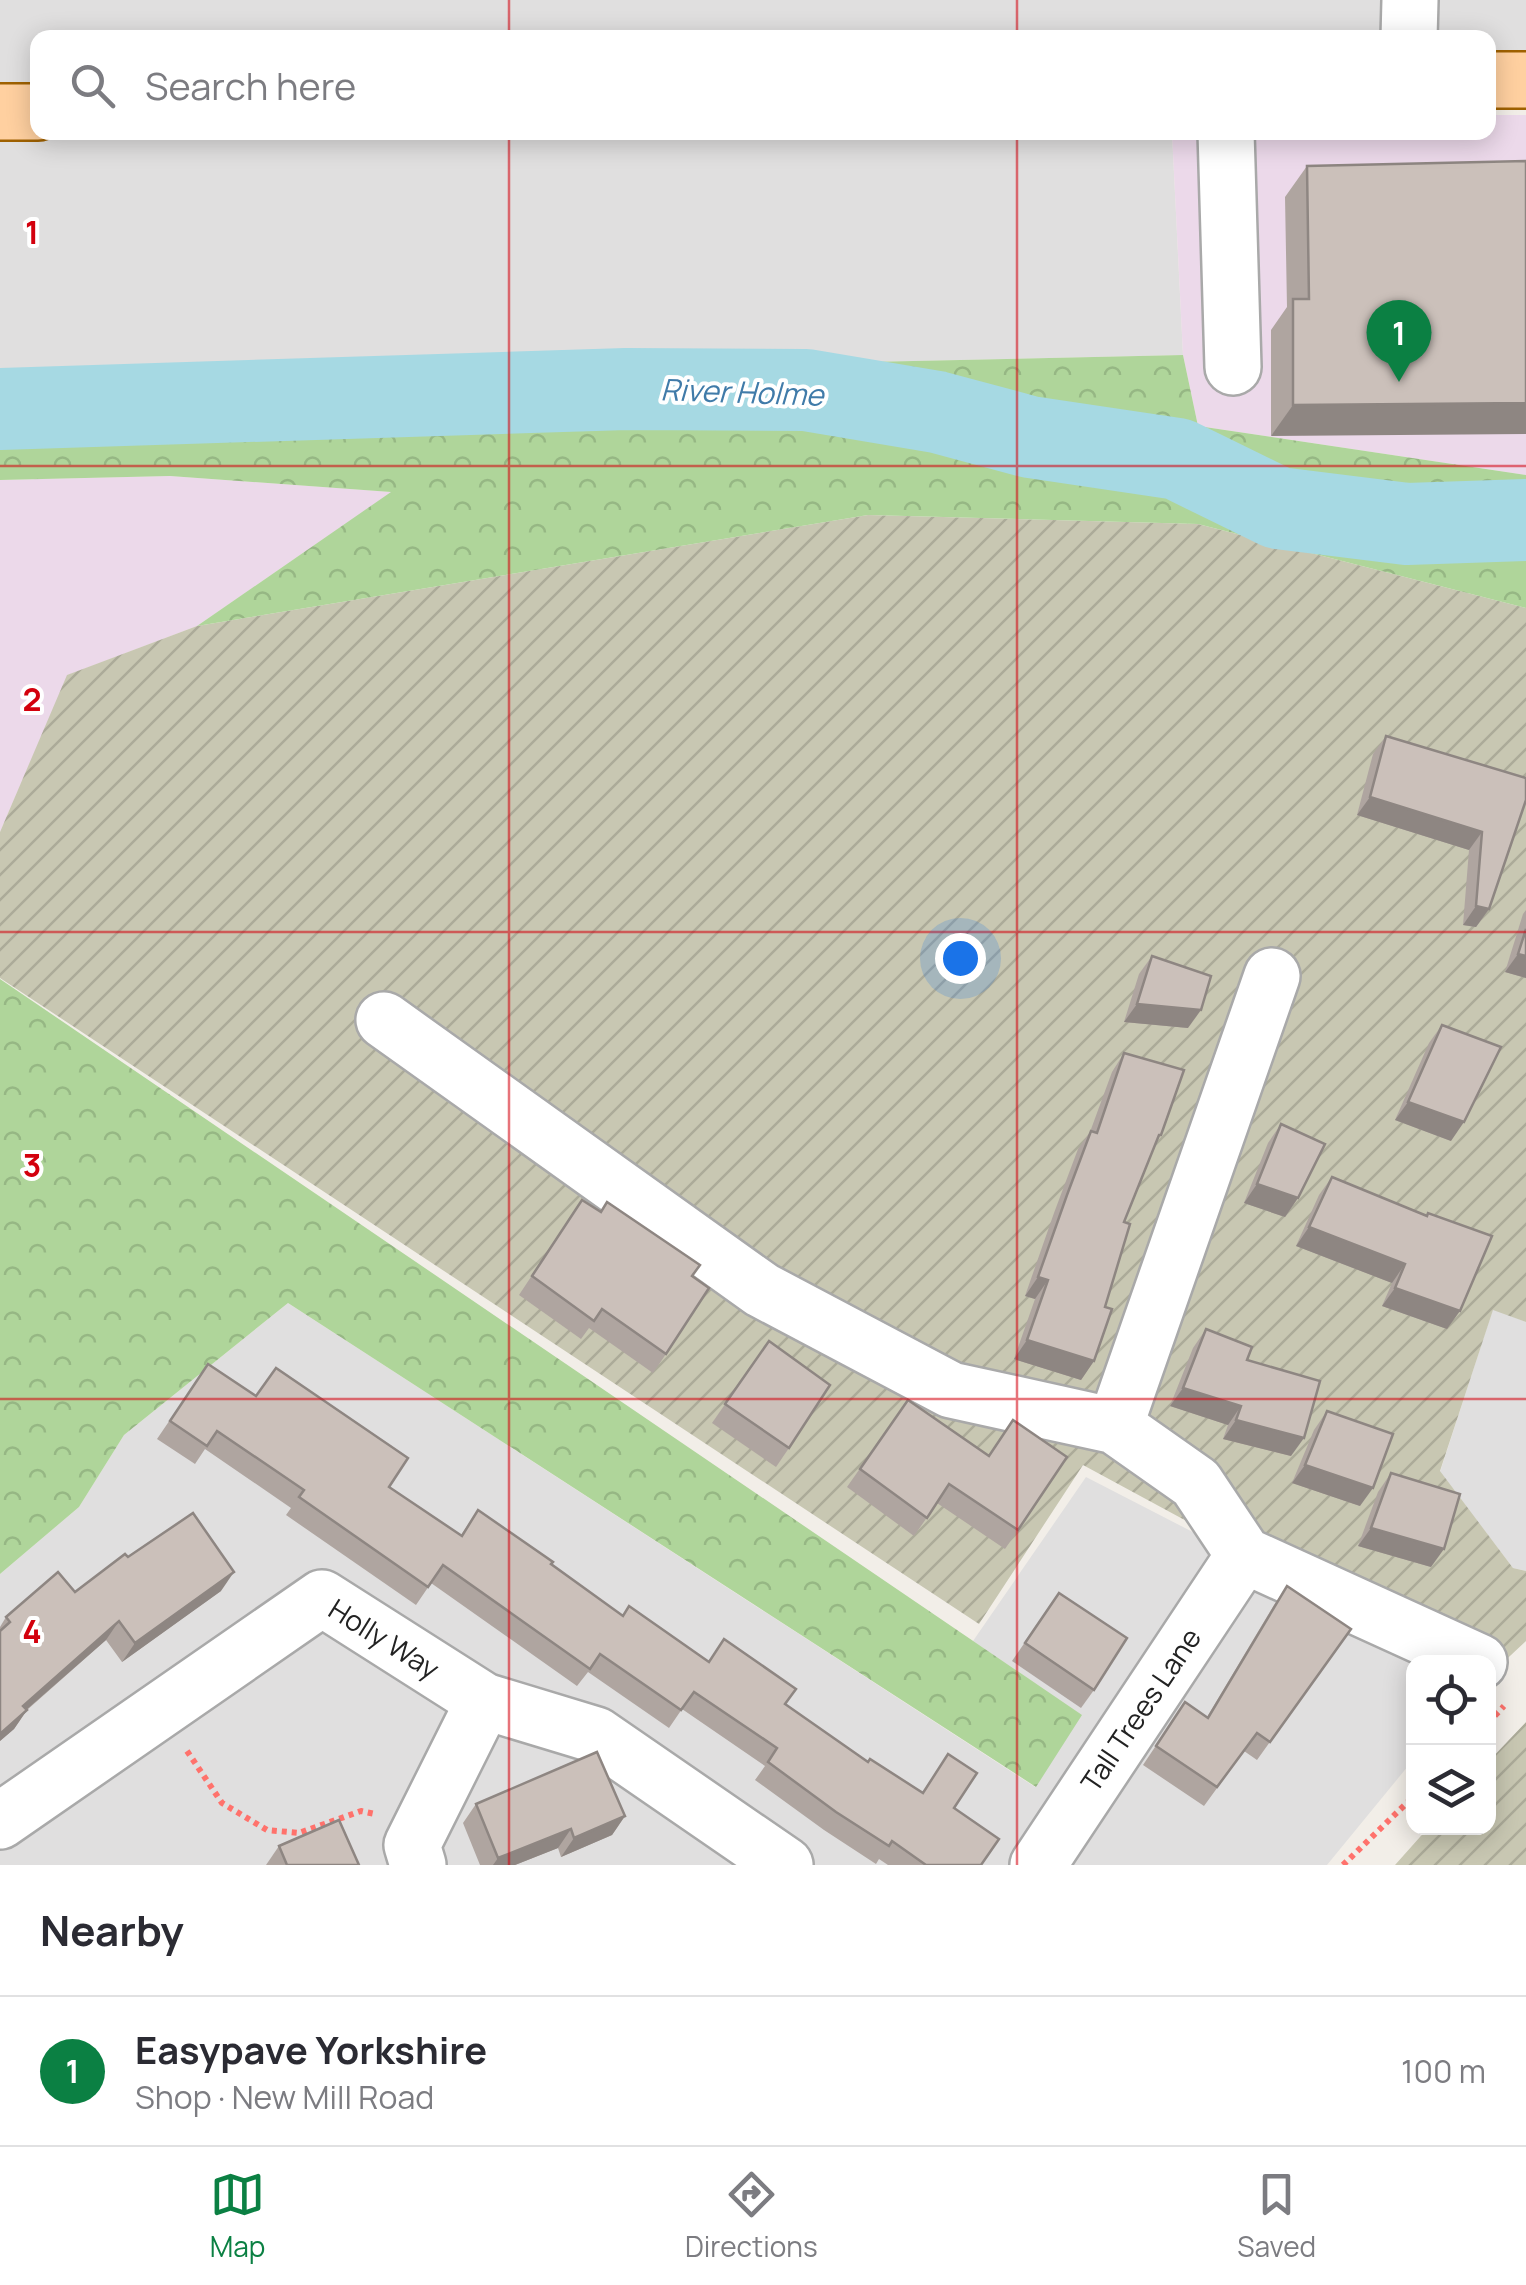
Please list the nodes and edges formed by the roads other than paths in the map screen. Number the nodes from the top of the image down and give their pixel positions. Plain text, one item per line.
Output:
1 (1410, 0) edge
2 (1409, 30) edge
3 (1496, 80) edge
4 (1526, 80) edge
5 (0, 112) edge
6 (30, 112) edge
7 (1226, 140) edge
8 (1232, 368) dead end
9 (1272, 976) dead end
10 (384, 1020) dead end
11 (1115, 1426) junction
12 (1244, 1554) junction
13 (1463, 1655) edge
14 (484, 1701) junction
15 (0, 1822) edge
16 (415, 1855) edge
17 (786, 1865) edge
18 (1038, 1865) edge

1 - 2 street
3 - 4 main road
5 - 6 main road
7 - 8 street
9 - 11 street
10 - 11 street
11 - 12 street
12 - 13 street
12 - 18 street, Tall Trees Lane
14 - 15 street, Holly Way
14 - 16 street
14 - 17 street, Holly Way

